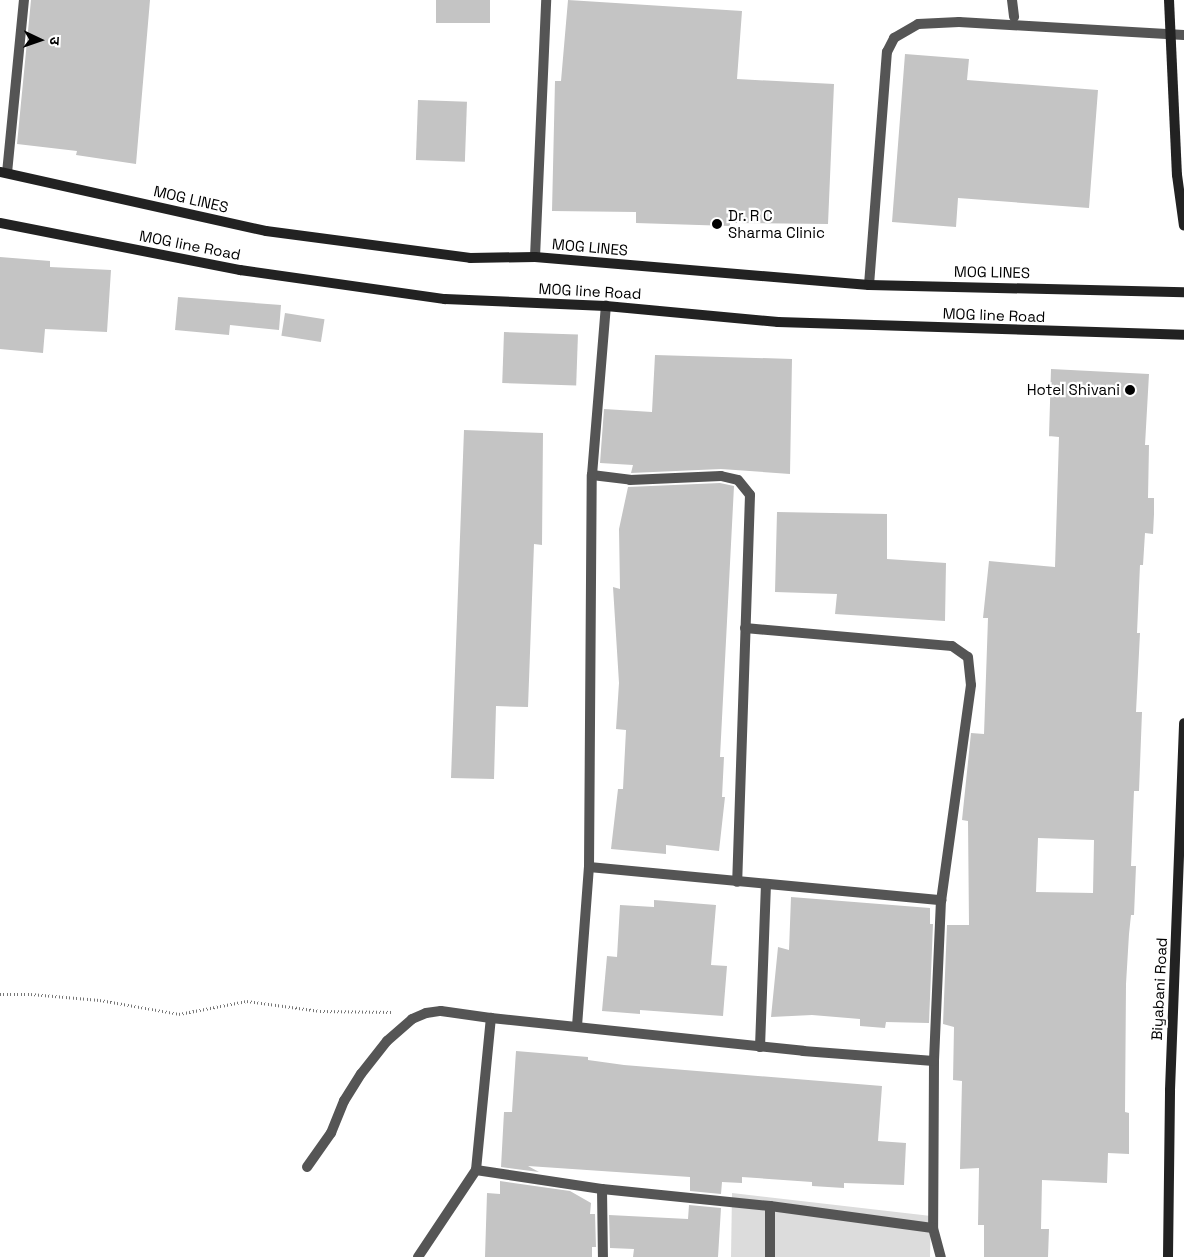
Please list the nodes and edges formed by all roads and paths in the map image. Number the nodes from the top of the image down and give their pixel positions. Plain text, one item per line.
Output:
1 (24, 0) edge
2 (546, 0) edge
3 (1012, 0) edge
4 (1169, 0) edge
5 (1014, 17) dead end
6 (1171, 34) junction
7 (1184, 35) edge
8 (3, 172) edge
9 (0, 223) edge
10 (1184, 226) edge
11 (535, 257) junction
12 (869, 286) junction
13 (1184, 292) edge
14 (606, 306) junction
15 (1184, 335) edge
16 (592, 475) junction
17 (745, 628) junction
18 (1184, 723) edge
19 (589, 866) junction
20 (737, 882) junction
21 (766, 884) junction
22 (941, 900) junction
23 (0, 994) edge
24 (426, 1013) junction
25 (491, 1018) junction
26 (577, 1026) junction
27 (760, 1047) junction
28 (934, 1061) junction
29 (307, 1167) dead end
30 (476, 1170) junction
31 (602, 1189) junction
32 (770, 1206) junction
33 (933, 1228) junction
34 (418, 1257) edge
35 (603, 1257) edge
36 (770, 1257) edge
37 (941, 1257) edge
38 (1168, 1257) edge

1 - 8 street
2 - 11 street
3 - 5 street
4 - 6 main road
6 - 7 street
6 - 10 main road
6 - 12 street
8 - 11 main road, MOG LINES
9 - 14 main road, MOG line Road
11 - 12 main road, MOG LINES
12 - 13 main road, MOG LINES
14 - 15 main road, MOG line Road
14 - 16 street
16 - 17 street
16 - 19 street
17 - 20 street
17 - 22 street
18 - 38 main road, Biyabani Road
19 - 20 street
19 - 26 street
20 - 21 street
21 - 22 street
21 - 27 street
22 - 28 street
23 - 24 path
24 - 25 street
24 - 29 street
25 - 26 street
25 - 30 street
26 - 27 street
27 - 28 street
28 - 33 street
30 - 31 street
30 - 34 street
31 - 32 street
31 - 35 street
32 - 33 street
32 - 36 street
33 - 37 street

